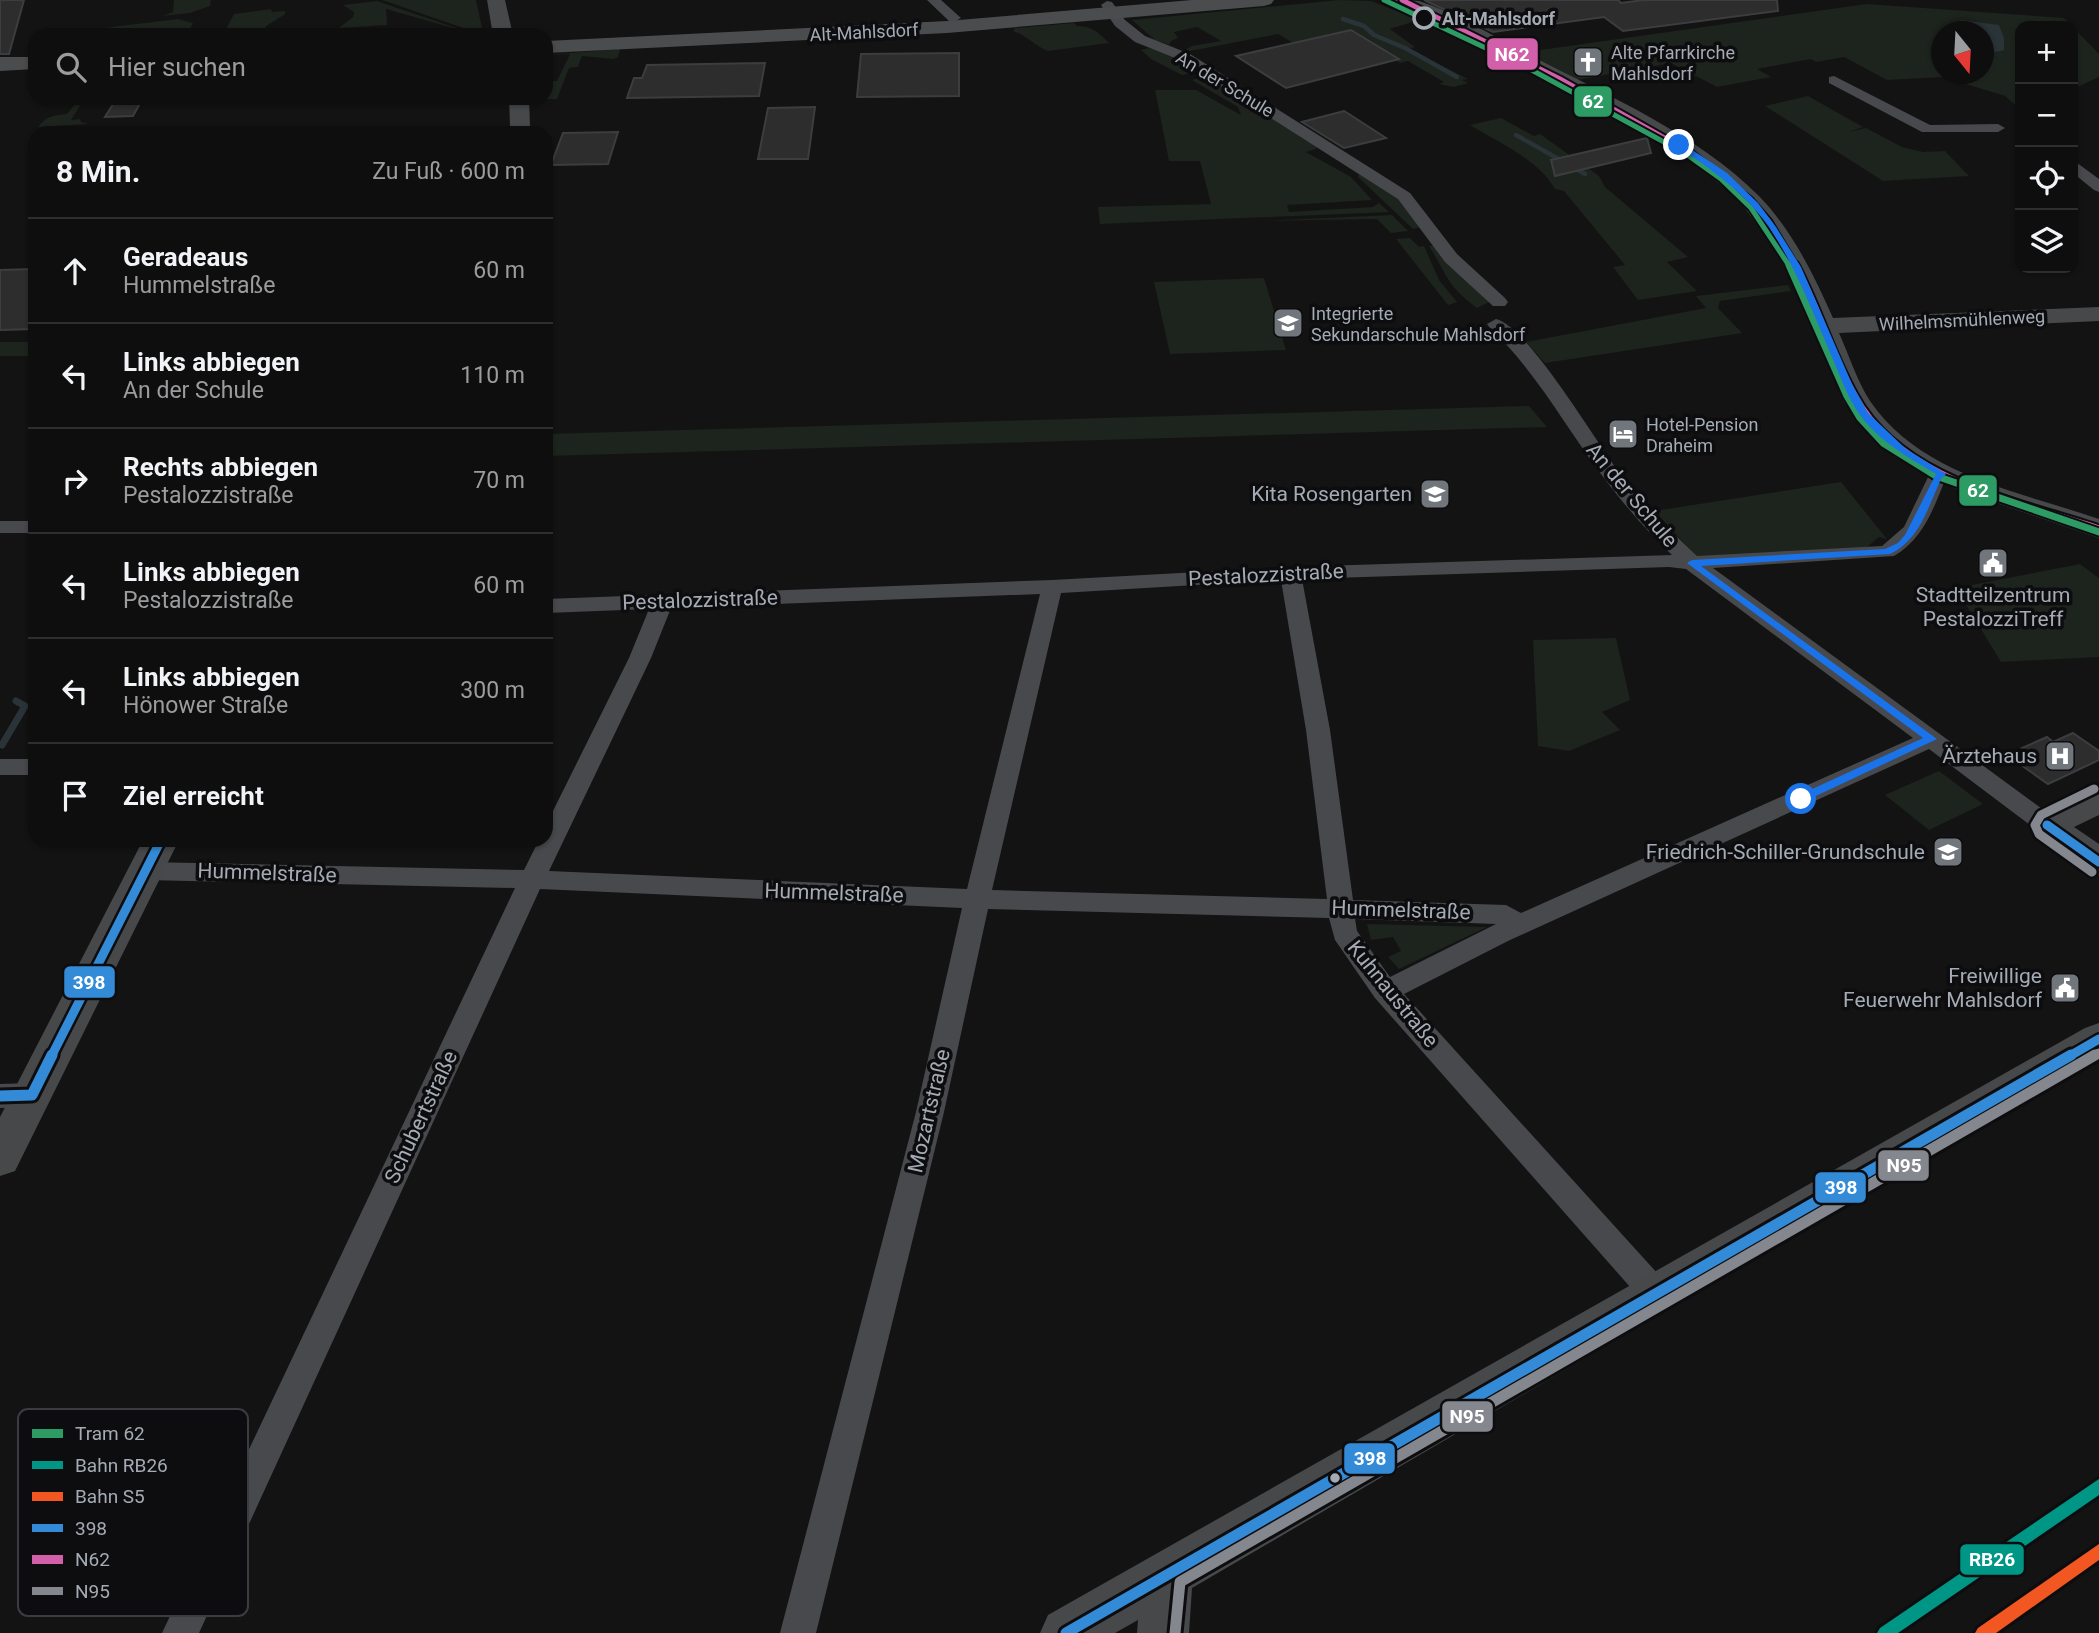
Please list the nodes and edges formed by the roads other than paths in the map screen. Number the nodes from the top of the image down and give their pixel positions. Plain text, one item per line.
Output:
1 (496, 0) edge
2 (933, 0) edge
3 (1175, 0) edge
4 (1264, 0) edge
5 (1402, 0) edge
6 (1110, 9) junction
7 (954, 18) junction
8 (502, 28) edge
9 (553, 39) edge
10 (553, 47) edge
11 (28, 63) edge
12 (0, 64) edge
13 (28, 71) edge
14 (0, 73) edge
15 (1833, 80) dead end
16 (519, 105) edge
17 (520, 126) edge
18 (1998, 128) dead end
19 (2078, 168) edge
20 (2078, 170) edge
21 (2099, 170) edge
22 (2099, 187) edge
23 (1499, 302) dead end
24 (2099, 314) edge
25 (1496, 324) dead end
26 (1825, 326) junction
27 (1942, 474) junction
28 (0, 527) edge
29 (28, 527) edge
30 (2099, 529) edge
31 (1692, 563) junction
32 (1290, 573) junction
33 (1052, 587) junction
34 (661, 602) junction
35 (553, 606) edge
36 (1931, 739) junction
37 (0, 767) edge
38 (28, 767) edge
39 (2099, 800) edge
40 (2047, 825) junction
41 (553, 836) edge
42 (548, 847) edge
43 (153, 855) edge
44 (2099, 862) edge
45 (531, 881) junction
46 (977, 899) junction
47 (1340, 908) junction
48 (1518, 926) junction
49 (1385, 991) junction
50 (2099, 1039) edge
51 (16, 1095) edge
52 (0, 1158) edge
53 (1657, 1295) junction
54 (248, 1487) edge
55 (1168, 1575) junction
56 (188, 1616) edge
57 (180, 1633) edge
58 (798, 1633) edge
59 (1066, 1633) edge
60 (1163, 1633) edge

1 - 8 street
2 - 7 street
3 - 6 main road, Alt-Mahlsdorf
4 - 6 main road, Alt-Mahlsdorf
5 - 26 street
6 - 7 main road, Alt-Mahlsdorf
6 - 10 main road, Alt-Mahlsdorf
6 - 23 street, An der Schule
7 - 9 main road, Alt-Mahlsdorf
11 - 12 main road
13 - 14 main road
15 - 18 street
16 - 17 street
19 - 21 street
20 - 22 street
24 - 26 street, Wilhelmsmühlenweg
25 - 31 street, An der Schule
26 - 27 street
27 - 30 street
27 - 31 street, Pestalozzistraße
28 - 29 street
31 - 32 street, Pestalozzistraße
31 - 36 street, An der Schule
32 - 33 street, Pestalozzistraße
32 - 47 street, Kuhnaustraße
33 - 34 street, Pestalozzistraße
33 - 46 street, Mozartstraße
34 - 35 street, Pestalozzistraße
34 - 41 street, Schubertstraße
36 - 40 street, An der Schule
36 - 48 street, Hummelstraße
37 - 38 street
39 - 40 street
40 - 44 street, An der Schule
42 - 45 street, Schubertstraße
43 - 45 street, Hummelstraße
43 - 51 street
45 - 46 street, Hummelstraße
45 - 54 street, Schubertstraße
46 - 47 street, Hummelstraße
46 - 58 street, Mozartstraße
47 - 48 street, Hummelstraße
47 - 49 street, Kuhnaustraße
48 - 49 street, Hummelstraße
49 - 53 street, Kuhnaustraße
50 - 53 street
51 - 52 street
53 - 55 street
55 - 59 street
55 - 60 street
56 - 57 street, Schubertstraße

